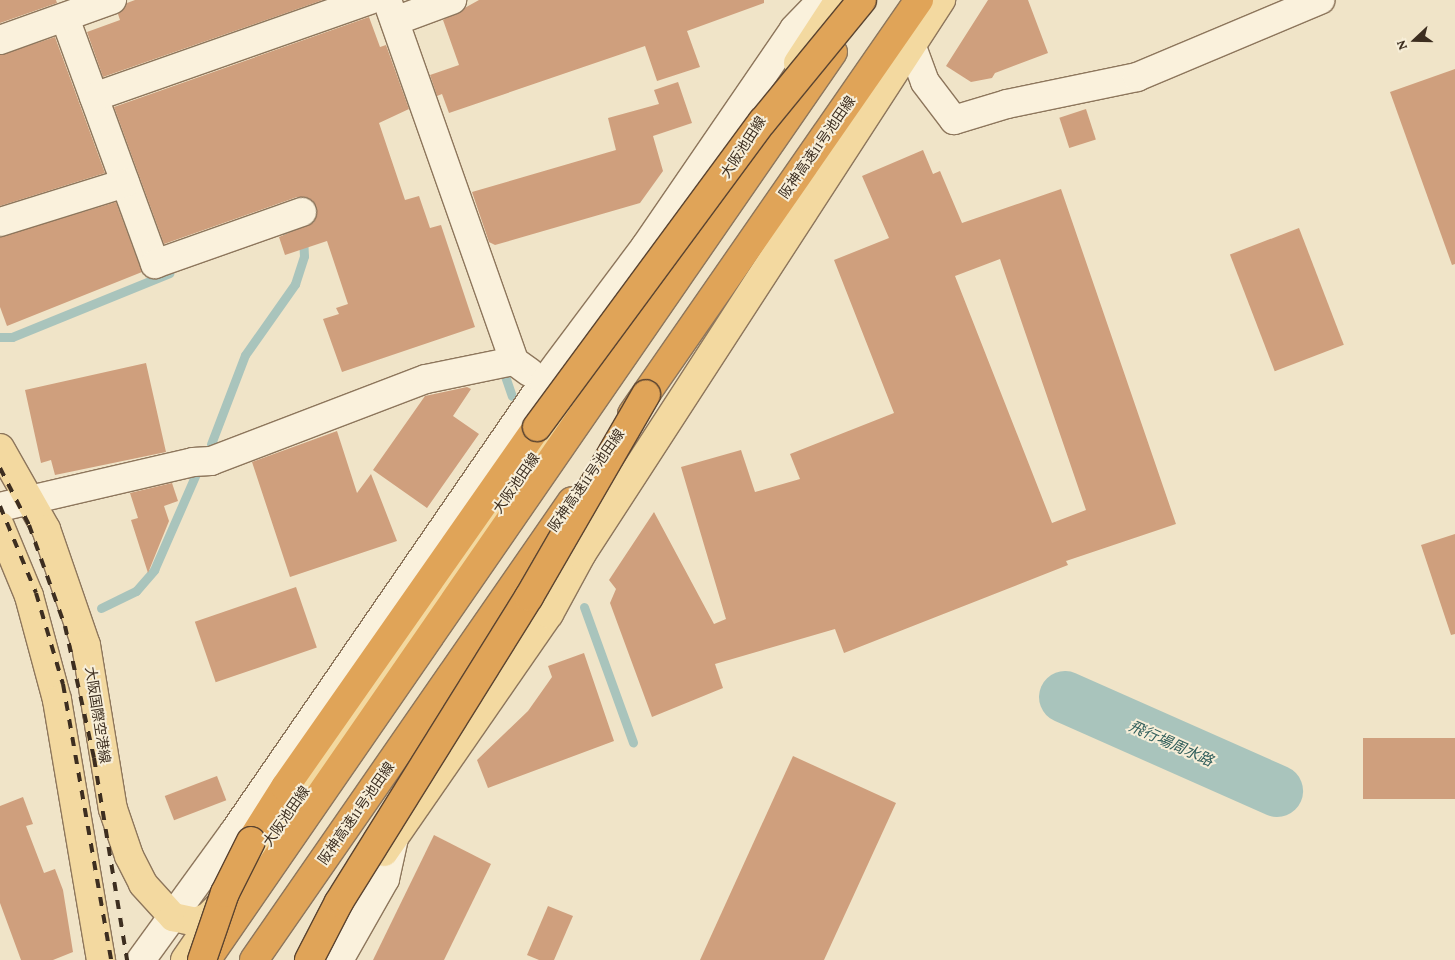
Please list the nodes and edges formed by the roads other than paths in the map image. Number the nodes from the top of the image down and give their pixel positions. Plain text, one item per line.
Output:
1 (112, 0) edge
2 (370, 0) edge
3 (452, 0) edge
4 (822, 0) edge
5 (839, 0) edge
6 (862, 0) edge
7 (869, 0) edge
8 (919, 0) edge
9 (941, 0) edge
10 (1320, 0) edge
11 (391, 10) edge
12 (65, 18) junction
13 (0, 40) edge
14 (911, 44) junction
15 (94, 97) junction
16 (125, 183) junction
17 (302, 212) dead end
18 (0, 222) edge
19 (514, 361) junction
20 (544, 382) junction
21 (646, 394) junction
22 (0, 448) edge
23 (30, 498) junction
24 (0, 507) edge
25 (0, 526) edge
26 (549, 614) junction
27 (394, 838) junction
28 (230, 896) junction
29 (174, 917) junction
30 (101, 960) edge
31 (141, 960) edge
32 (184, 960) edge
33 (202, 960) edge
34 (206, 960) edge
35 (256, 960) edge
36 (310, 960) edge
37 (340, 960) edge

1 - 12 street
2 - 15 street
3 - 11 street
4 - 20 street
5 - 28 main road, 大阪池田線
6 - 33 highway, bridge
7 - 34 highway
8 - 21 highway, 阪神高速11号池田線
9 - 14 main road
10 - 14 street
11 - 19 street
12 - 13 street
12 - 15 street
14 - 26 main road
15 - 16 street
16 - 17 street
16 - 18 street
19 - 20 street
19 - 23 street
20 - 29 street
21 - 35 highway, 阪神高速11号池田線, bridge
21 - 36 highway, bridge
22 - 23 main road, 大阪国際空港線
23 - 24 street
23 - 29 main road, 大阪国際空港線
25 - 30 main road
26 - 27 main road
26 - 35 main road
27 - 36 main road
27 - 37 street
28 - 29 main road
28 - 32 main road, 大阪池田線
29 - 31 street

